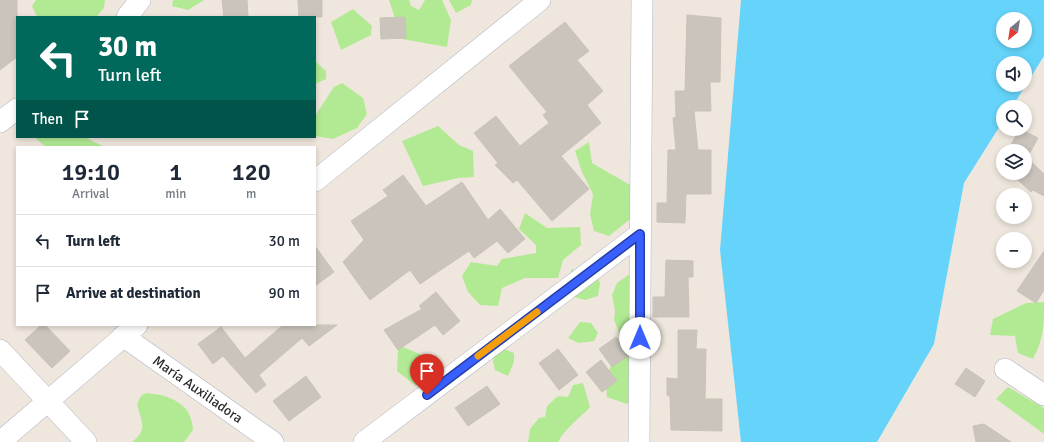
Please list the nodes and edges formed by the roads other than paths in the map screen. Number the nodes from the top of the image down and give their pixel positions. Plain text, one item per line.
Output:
1 (140, 0) edge
2 (540, 0) edge
3 (642, 0) edge
4 (128, 16) edge
5 (16, 110) edge
6 (0, 122) edge
7 (316, 180) edge
8 (640, 234) junction
9 (130, 331) edge
10 (0, 350) edge
11 (1005, 369) dead end
12 (1044, 395) edge
13 (47, 400) junction
14 (0, 442) edge
15 (86, 442) edge
16 (273, 442) edge
17 (364, 442) edge
18 (640, 442) edge

1 - 4 street
2 - 7 street
3 - 8 street
5 - 6 street
8 - 17 street
8 - 18 street
9 - 13 street
9 - 16 street, María Auxiliadora
10 - 13 street
11 - 12 street
13 - 14 street
13 - 15 street

